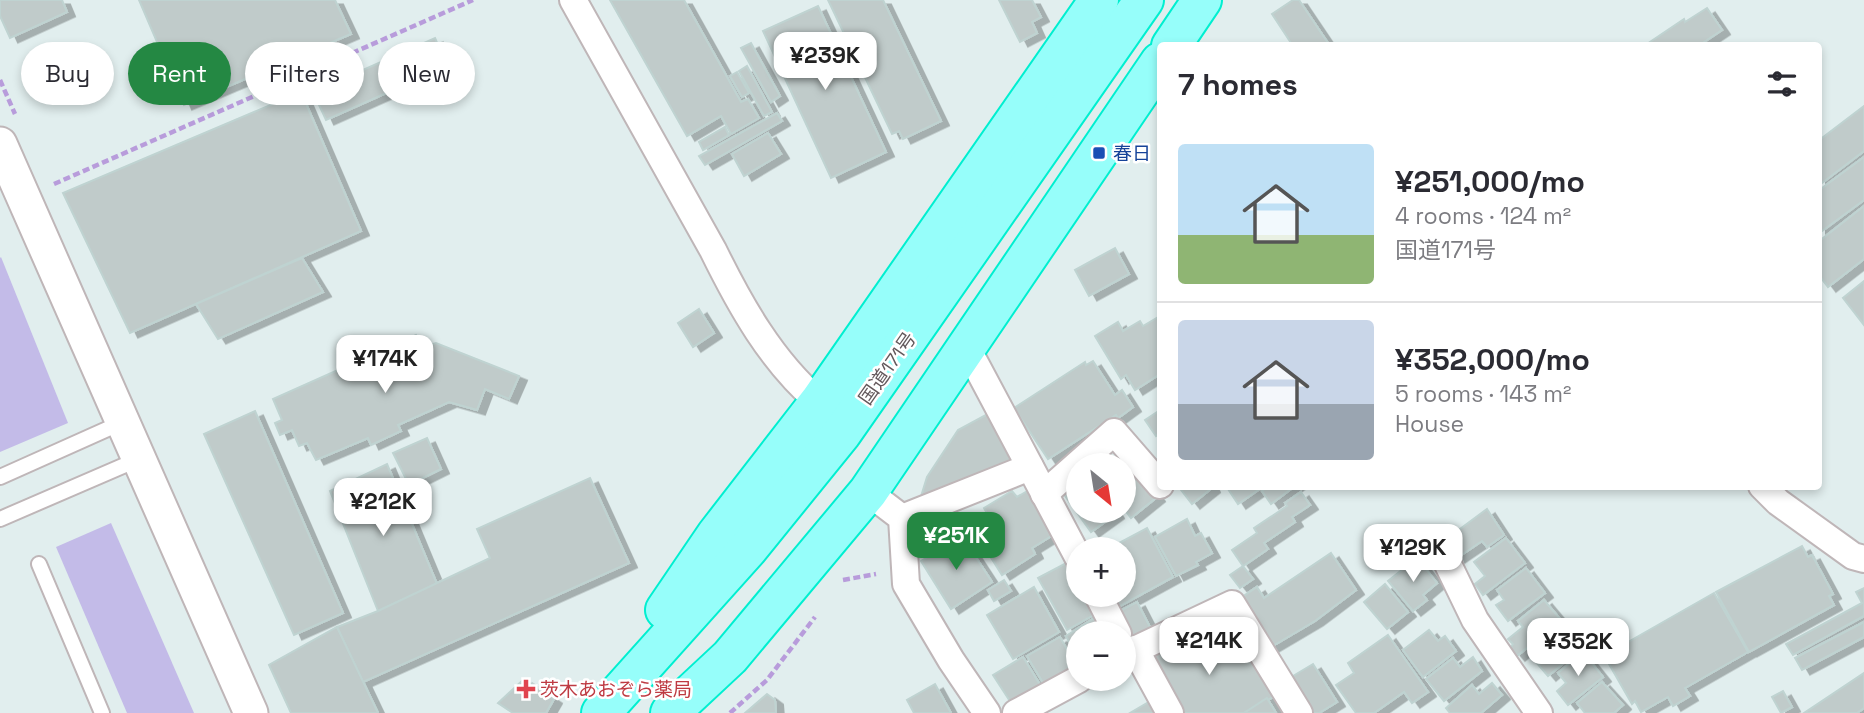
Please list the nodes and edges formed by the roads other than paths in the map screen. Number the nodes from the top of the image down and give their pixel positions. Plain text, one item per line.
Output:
1 (573, 0) edge
2 (1099, 0) edge
3 (1144, 0) edge
4 (1202, 0) edge
5 (1174, 42) edge
6 (1157, 66) edge
7 (0, 144) edge
8 (967, 348) junction
9 (819, 402) junction
10 (123, 422) junction
11 (139, 458) junction
12 (1030, 467) junction
13 (0, 477) edge
14 (1157, 481) edge
15 (1766, 490) edge
16 (867, 492) junction
17 (1044, 494) junction
18 (902, 518) junction
19 (0, 519) edge
20 (1067, 537) edge
21 (1443, 554) dead end
22 (1864, 559) edge
23 (39, 564) dead end
24 (1136, 643) edge
25 (1136, 662) edge
26 (1066, 686) edge
27 (102, 713) edge
28 (251, 713) edge
29 (595, 713) edge
30 (601, 713) edge
31 (670, 713) edge
32 (987, 713) edge
33 (1016, 713) edge
34 (1170, 713) edge
35 (1300, 713) edge
36 (1539, 713) edge

1 - 9 street
2 - 9 highway
3 - 30 highway, 国道171号
4 - 5 highway
6 - 8 highway
7 - 10 street
8 - 12 street
8 - 16 highway
9 - 29 highway
10 - 11 street
10 - 13 lane
11 - 19 lane
11 - 28 street
12 - 17 street
12 - 18 street
14 - 17 street
15 - 22 street
16 - 18 street
16 - 31 highway
17 - 20 street
18 - 32 street
21 - 36 street
23 - 27 lane
24 - 35 street
25 - 34 street
26 - 33 street

